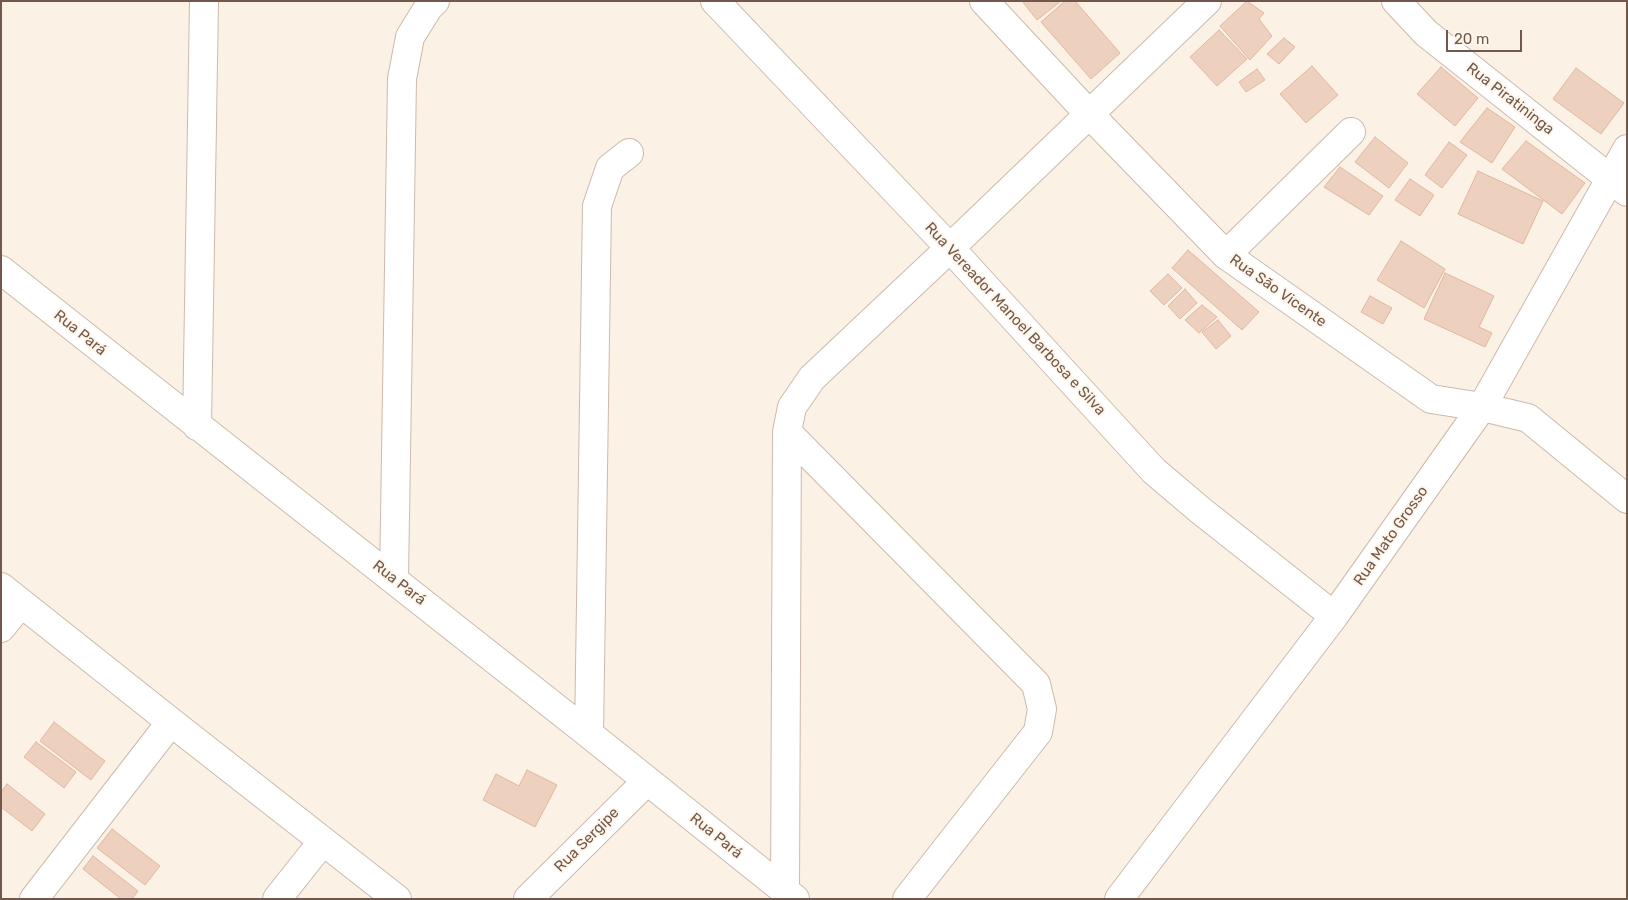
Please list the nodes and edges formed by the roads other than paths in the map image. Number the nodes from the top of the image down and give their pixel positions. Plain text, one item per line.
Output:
1 (204, 1) edge
2 (434, 1) edge
3 (715, 1) edge
4 (984, 1) edge
5 (1208, 1) edge
6 (1396, 1) edge
7 (1090, 115) junction
8 (1351, 132) dead end
9 (1627, 149) edge
10 (629, 153) dead end
11 (1618, 185) edge
12 (950, 248) junction
13 (1226, 255) junction
14 (1, 270) edge
15 (1482, 406) junction
16 (197, 426) junction
17 (787, 432) junction
18 (1627, 500) edge
19 (394, 579) junction
20 (11, 595) edge
21 (1334, 616) junction
22 (1, 628) edge
23 (171, 722) junction
24 (589, 734) junction
25 (647, 781) junction
26 (323, 841) junction
27 (790, 895) edge
28 (34, 899) edge
29 (277, 899) edge
30 (397, 899) edge
31 (528, 899) edge
32 (907, 899) edge
33 (1119, 899) edge

1 - 16 street
2 - 19 street
3 - 12 street, Rua Vereador Manoel Barbosa e Silva
4 - 7 street, Rua São Vicente
5 - 7 street
6 - 11 street, Rua Piratininga
7 - 12 street
7 - 13 street, Rua São Vicente
8 - 13 street
9 - 11 street, Rua Mato Grosso
10 - 24 street
11 - 15 street, Rua Mato Grosso
12 - 17 street
12 - 21 street, Rua Vereador Manoel Barbosa e Silva
13 - 15 street, Rua São Vicente
14 - 16 street, Rua Pará
15 - 18 street, Rua São Vicente
15 - 21 street, Rua Mato Grosso
16 - 19 street, Rua Pará
17 - 27 street
17 - 32 street
19 - 24 street, Rua Pará
20 - 22 street
20 - 23 street
21 - 33 street, Rua Mato Grosso
23 - 26 street
23 - 28 street
24 - 25 street, Rua Pará
25 - 27 street, Rua Pará
25 - 31 street, Rua Sergipe
26 - 29 street
26 - 30 street

